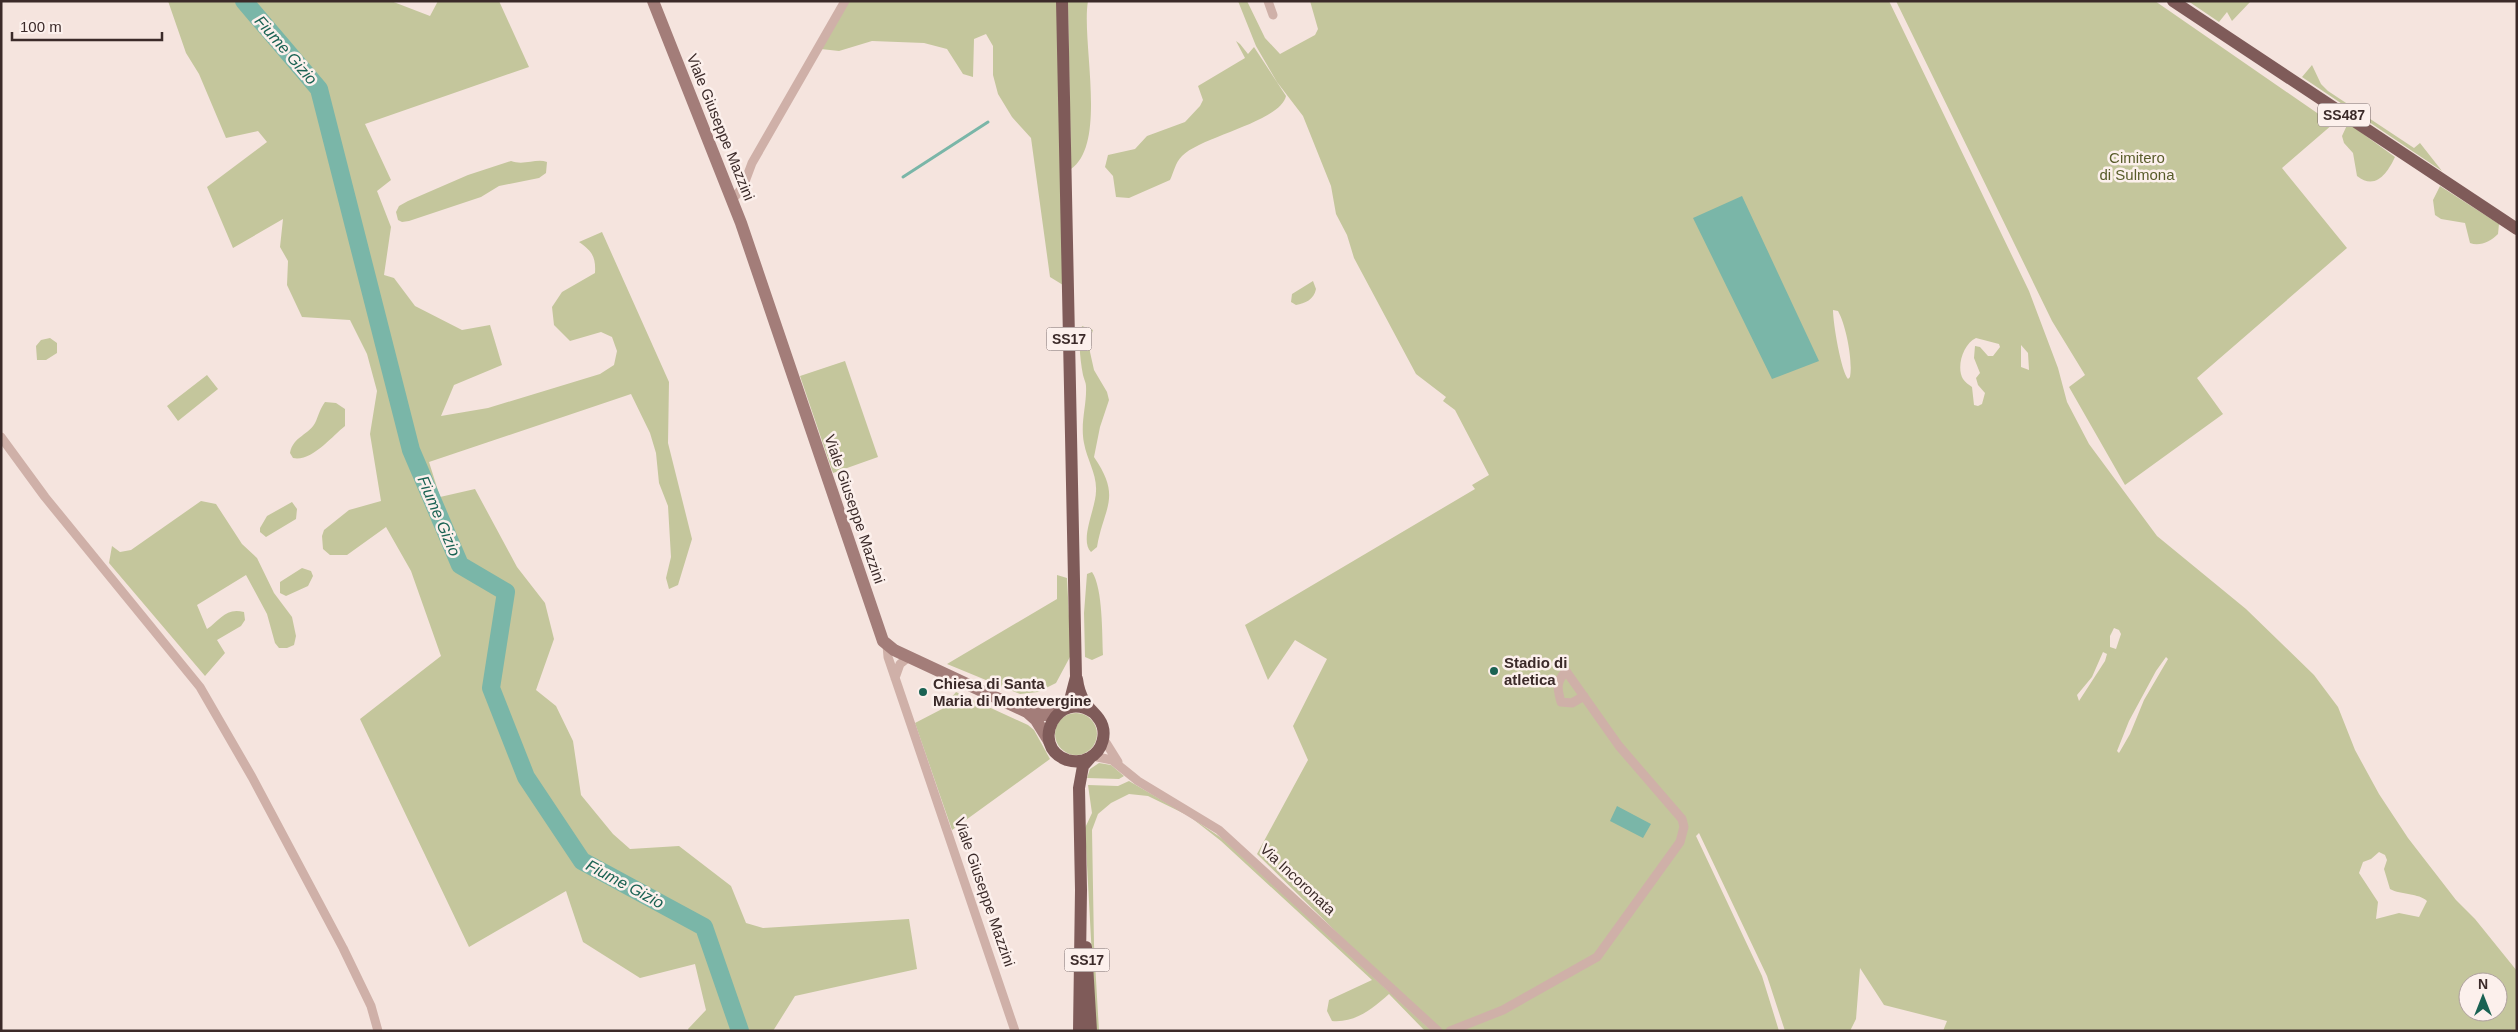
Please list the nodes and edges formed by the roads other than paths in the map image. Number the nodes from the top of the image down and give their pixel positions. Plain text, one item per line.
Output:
1 (653, 1) edge
2 (845, 1) edge
3 (1062, 1) edge
4 (1268, 1) edge
5 (2172, 1) edge
6 (1273, 15) dead end
7 (732, 200) junction
8 (2517, 229) edge
9 (1, 437) edge
10 (887, 645) junction
11 (909, 657) junction
12 (1076, 677) junction
13 (895, 678) junction
14 (1584, 696) dead end
15 (1027, 712) junction
16 (1060, 712) junction
17 (1094, 713) junction
18 (1103, 738) junction
19 (1049, 741) junction
20 (1091, 757) junction
21 (1064, 758) junction
22 (1123, 768) junction
23 (1078, 788) junction
24 (1081, 1030) edge
25 (378, 1031) edge
26 (1015, 1031) edge
27 (1438, 1031) edge
28 (1450, 1031) edge

1 - 7 main road, Viale Giuseppe Mazzini
2 - 7 street
3 - 12 main road, SS17
4 - 6 street
5 - 8 main road, SS487
7 - 10 main road, Viale Giuseppe Mazzini
9 - 25 street
10 - 11 main road
10 - 13 street, Viale Giuseppe Mazzini
11 - 13 street
11 - 15 main road
12 - 16 main road, SS17
12 - 17 main road, SS17
13 - 26 street, Viale Giuseppe Mazzini
14 - 28 street
15 - 16 main road
15 - 19 main road
16 - 17 main road
16 - 19 main road
17 - 18 main road
18 - 20 main road
18 - 22 street, Via Incoronata
19 - 21 main road
20 - 21 main road
20 - 22 street, Via Incoronata
20 - 23 main road, SS17
21 - 23 main road, SS17
22 - 27 street, Via Incoronata
23 - 24 main road, SS17

